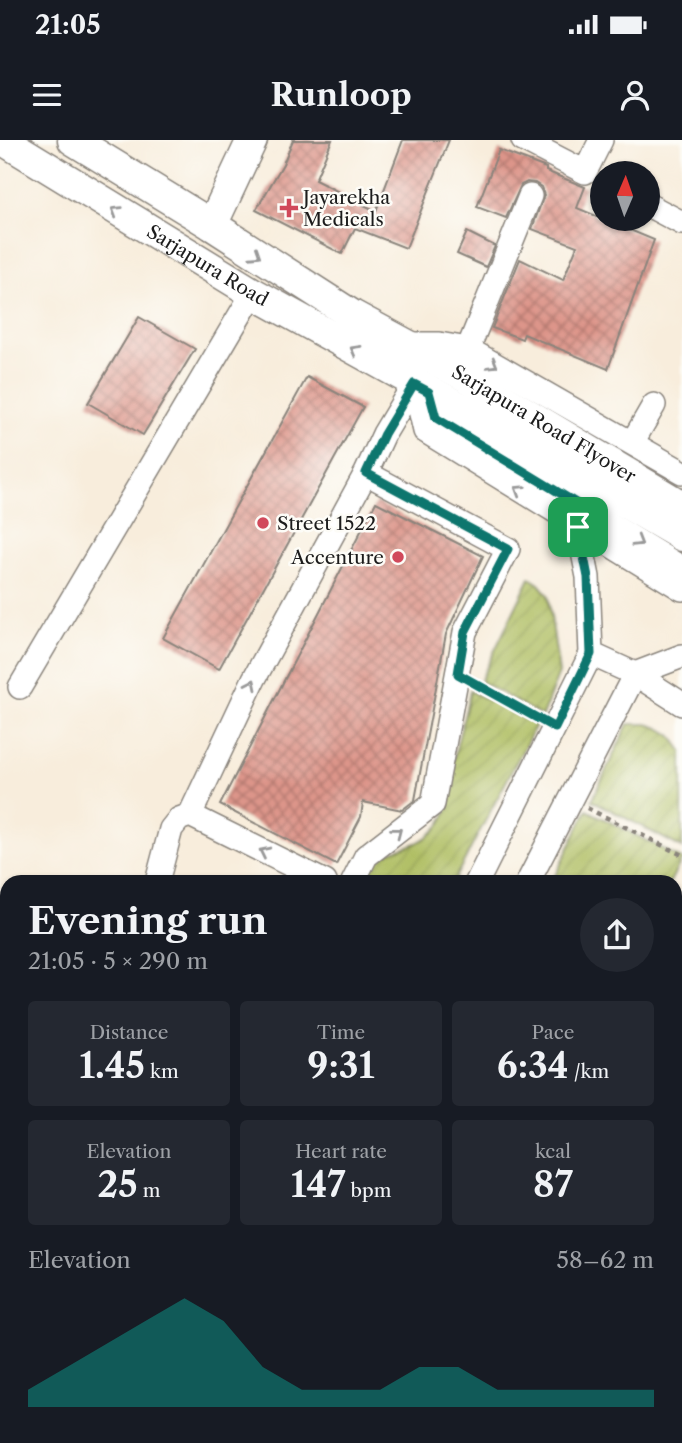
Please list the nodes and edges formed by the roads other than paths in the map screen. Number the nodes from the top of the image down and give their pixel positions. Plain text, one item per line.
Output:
1 (3, 140) edge
2 (252, 140) edge
3 (523, 140) edge
4 (601, 140) edge
5 (86, 143) edge
6 (597, 161) edge
7 (590, 174) edge
8 (530, 196) dead end
9 (660, 211) edge
10 (682, 223) edge
11 (212, 225) junction
12 (253, 293) junction
13 (405, 344) junction
14 (468, 349) junction
15 (422, 388) junction
16 (654, 405) dead end
17 (632, 443) junction
18 (682, 472) edge
19 (366, 473) junction
20 (682, 506) edge
21 (582, 518) junction
22 (682, 536) edge
23 (682, 568) edge
24 (682, 589) edge
25 (591, 654) junction
26 (682, 656) edge
27 (635, 674) junction
28 (20, 687) dead end
29 (682, 704) edge
30 (190, 816) junction
31 (159, 875) edge
32 (311, 875) edge
33 (356, 875) edge
34 (481, 875) edge
35 (532, 875) edge

12 -> 1 main road, Sarjapura Road
2 - 11 main road
3 - 7 street
4 - 6 street
5 - 11 main road, Sarjapura Road
8 - 14 street
9 - 10 street
11 -> 13 main road, Sarjapura Road
15 -> 12 main road, Sarjapura Road
12 - 28 street
13 - 14 street
13 - 20 main road, Sarjapura Road Flyover
14 -> 17 street
15 - 19 street
15 - 21 street
15 - 22 main road, Sarjapura Road Flyover
16 - 17 street
17 - 18 street
30 -> 19 street
33 -> 19 street
21 -> 23 street
21 - 24 street
21 - 25 street
25 - 27 street
25 - 34 street
26 - 27 street
27 - 29 street
27 - 35 street
30 - 31 street
32 -> 30 street

